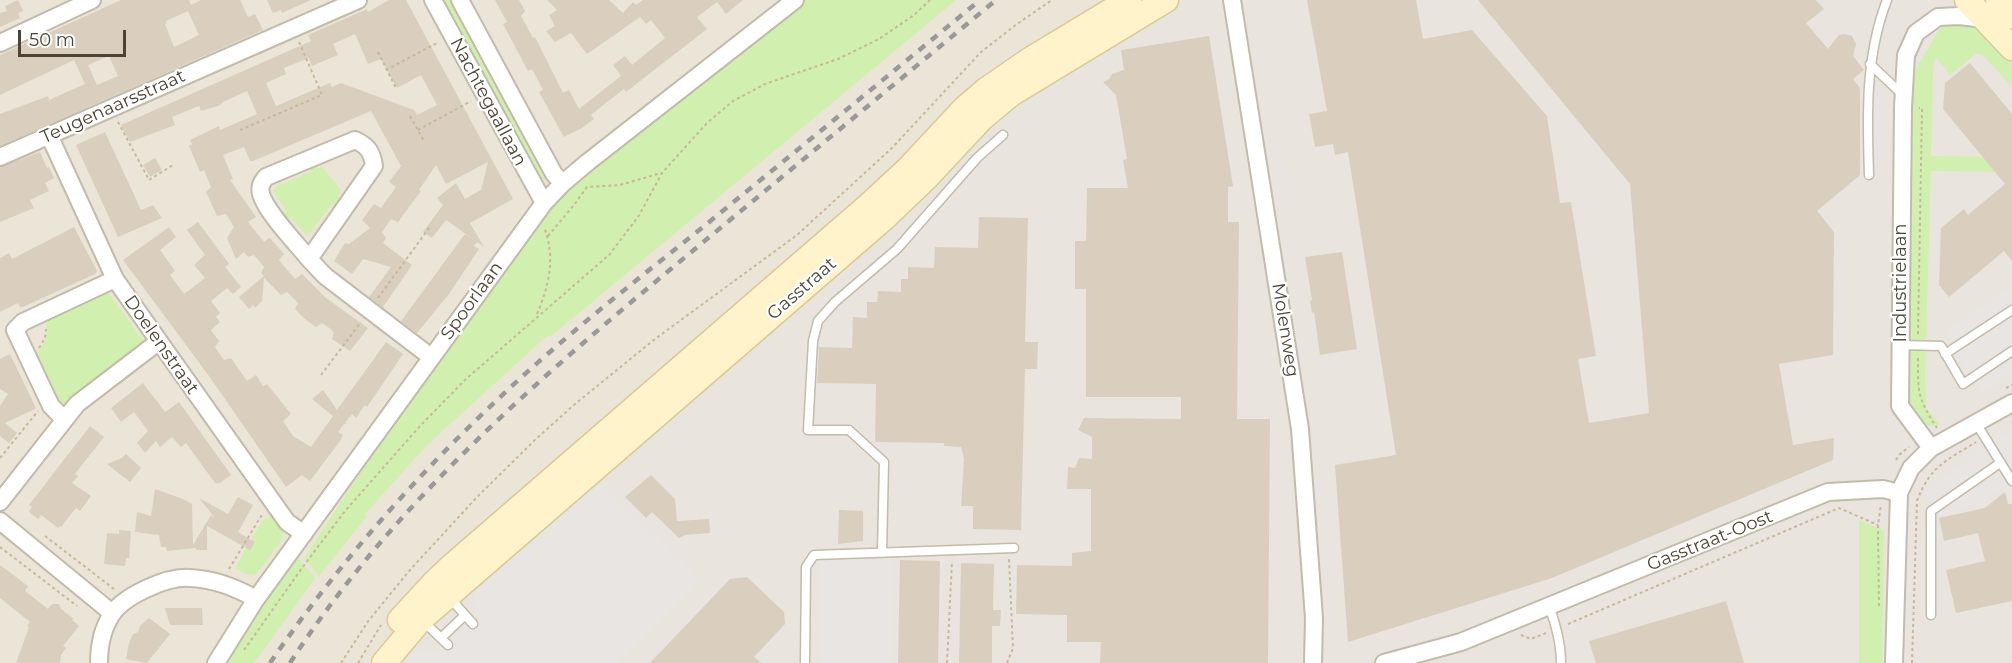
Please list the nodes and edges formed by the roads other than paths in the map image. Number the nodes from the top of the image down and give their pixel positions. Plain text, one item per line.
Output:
1 (92, 0) edge
2 (358, 0) edge
3 (433, 0) edge
4 (460, 0) edge
5 (795, 0) edge
6 (1129, 0) edge
7 (1167, 0) edge
8 (1232, 0) edge
9 (1887, 0) edge
10 (1967, 0) edge
11 (2000, 8) edge
12 (0, 43) edge
13 (2012, 48) edge
14 (1870, 64) junction
15 (1903, 101) junction
16 (49, 135) junction
17 (1003, 135) dead end
18 (0, 157) edge
19 (1869, 175) dead end
20 (563, 183) junction
21 (541, 207) junction
22 (309, 259) junction
23 (116, 279) junction
24 (2012, 310) edge
25 (158, 342) junction
26 (1901, 345) junction
27 (2012, 351) edge
28 (1945, 354) junction
29 (431, 357) junction
30 (2010, 408) edge
31 (64, 419) junction
32 (1976, 423) junction
33 (1931, 448) junction
34 (2001, 463) junction
35 (2012, 481) edge
36 (1899, 493) junction
37 (0, 502) edge
38 (0, 521) edge
39 (304, 534) junction
40 (1011, 549) road end
41 (882, 553) junction
42 (441, 588) junction
43 (256, 599) junction
44 (1549, 606) junction
45 (112, 613) junction
46 (415, 613) junction
47 (465, 615) junction
48 (1931, 615) dead end
49 (473, 624) dead end
50 (441, 638) junction
51 (448, 645) dead end
52 (99, 663) edge
53 (216, 663) edge
54 (372, 663) edge
55 (384, 663) edge
56 (805, 663) edge
57 (1313, 663) edge
58 (1384, 663) edge
59 (1561, 663) edge
60 (1894, 663) edge

1 - 12 street
2 - 16 street, Teugenaarsstraat
3 - 21 street, Nachtegaallaan
4 - 20 street, Nachtegaallaan
5 - 20 street, Spoorlaan
6 - 42 street, Gasstraat
7 - 42 street, Gasstraat
8 - 57 street, Molenweg
9 - 14 lane
10 - 11 street
11 - 13 street
11 - 15 street, Industrielaan
14 - 15 lane
14 - 19 lane
15 - 26 street, Industrielaan
16 - 18 street, Teugenaarsstraat
16 - 23 street, Doelenstraat
17 - 41 lane
20 - 21 street, Spoorlaan
21 - 29 street, Spoorlaan
22 - 22 street
22 - 29 street
23 - 25 street, Doelenstraat
23 - 31 street
24 - 28 lane
25 - 31 street
25 - 39 street, Doelenstraat
26 - 28 lane
26 - 33 street, Industrielaan
27 - 28 lane
29 - 39 street, Spoorlaan
30 - 32 street
31 - 37 street
32 - 33 street
32 - 34 lane
33 - 36 street
34 - 35 lane
34 - 48 lane
36 - 44 street, Gasstraat-Oost
36 - 60 street
38 - 45 street
39 - 43 street, Spoorlaan
40 - 41 lane
41 - 56 lane
42 - 46 street, Gasstraat
42 - 47 lane
43 - 45 street
43 - 53 street, Spoorlaan
44 - 58 street, Gasstraat-Oost
44 - 59 lane
45 - 52 street
46 - 50 lane
46 - 54 street, Gasstraat
46 - 55 street, Gasstraat
47 - 49 lane
47 - 50 lane
50 - 51 lane

